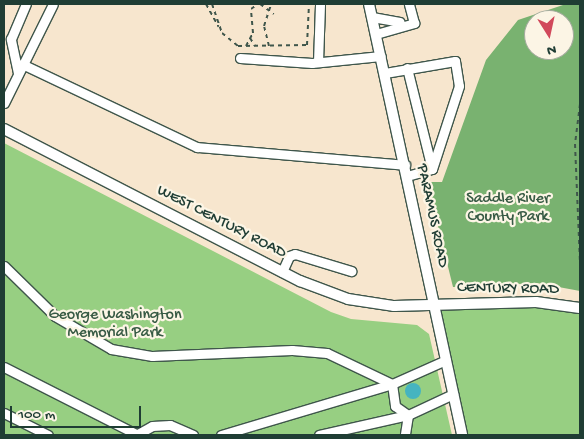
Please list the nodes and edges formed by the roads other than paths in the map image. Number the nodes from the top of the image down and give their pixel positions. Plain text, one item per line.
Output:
1 (26, 4) edge
2 (53, 4) edge
3 (320, 4) edge
4 (369, 4) edge
5 (410, 4) edge
6 (372, 17) junction
7 (413, 21) junction
8 (376, 34) junction
9 (381, 56) junction
10 (240, 58) dead end
11 (318, 62) junction
12 (407, 68) junction
13 (20, 69) junction
14 (384, 73) junction
15 (4, 103) edge
16 (4, 129) edge
17 (405, 164) junction
18 (432, 169) junction
19 (407, 176) junction
20 (4, 266) edge
21 (351, 271) dead end
22 (282, 272) junction
23 (435, 304) junction
24 (580, 308) edge
25 (446, 360) junction
26 (4, 366) edge
27 (392, 384) junction
28 (453, 394) junction
29 (4, 413) edge
30 (408, 415) junction
31 (48, 435) edge
32 (136, 435) edge
33 (193, 435) edge
34 (221, 435) edge
35 (319, 435) edge
36 (405, 435) edge
37 (462, 435) edge

1 - 13 street
2 - 13 street
3 - 11 street
4 - 6 main road, PARAMUS ROAD
5 - 7 street
6 - 7 street
6 - 8 main road, PARAMUS ROAD
7 - 8 street
8 - 9 main road, PARAMUS ROAD
9 - 11 street
9 - 14 main road, PARAMUS ROAD
10 - 11 street
12 - 14 street
12 - 18 street
12 - 18 street
13 - 15 street
13 - 17 street
14 - 17 main road, PARAMUS ROAD
16 - 22 main road, WEST CENTURY ROAD
17 - 19 main road, PARAMUS ROAD
18 - 19 street
19 - 23 main road, PARAMUS ROAD
20 - 27 street
21 - 22 street
22 - 23 main road, WEST CENTURY ROAD
23 - 24 main road, CENTURY ROAD
23 - 25 main road, PARAMUS ROAD
25 - 27 street
25 - 28 main road, PARAMUS ROAD
26 - 32 street
27 - 30 street
27 - 34 street
28 - 30 street
28 - 37 main road, PARAMUS ROAD
29 - 31 street
30 - 35 street
30 - 36 street
32 - 33 street

